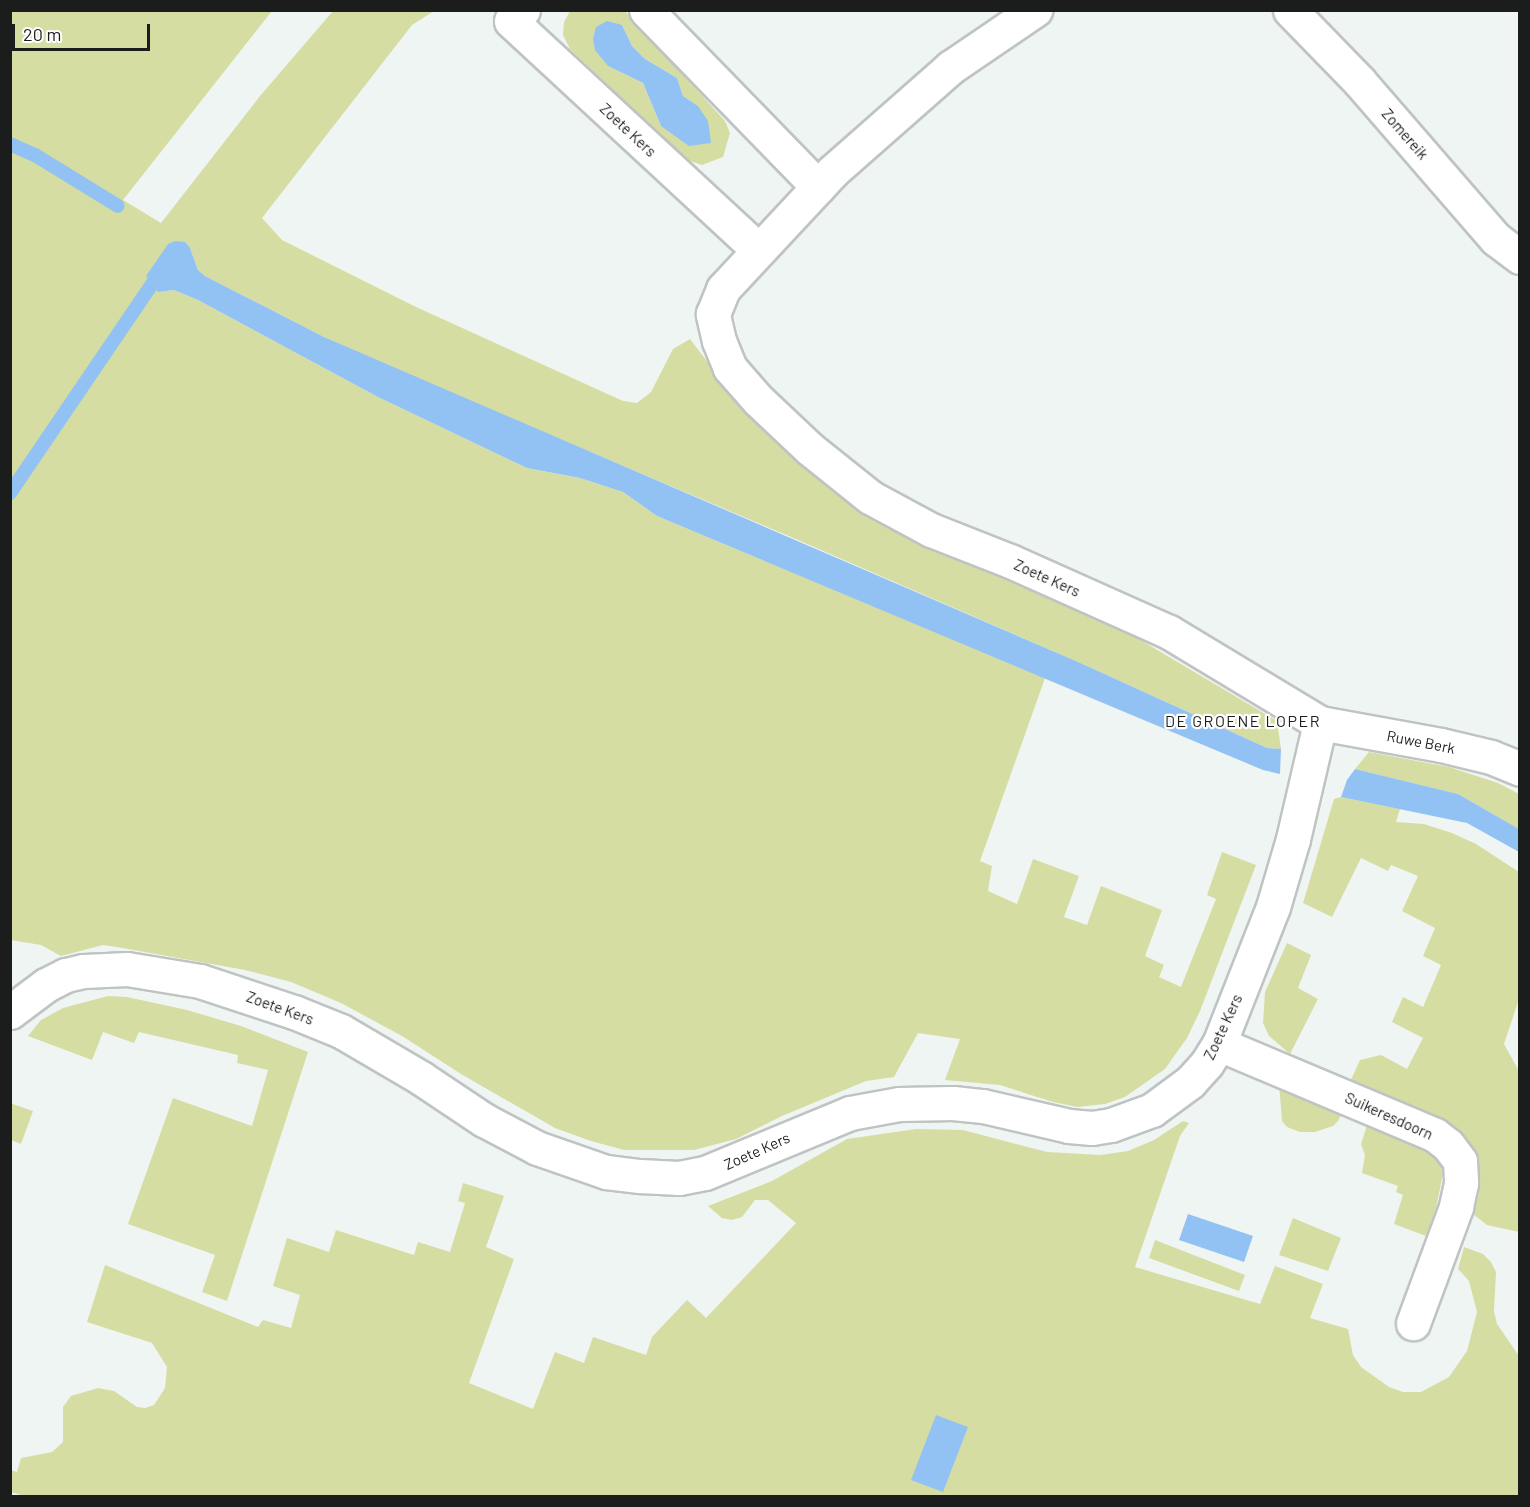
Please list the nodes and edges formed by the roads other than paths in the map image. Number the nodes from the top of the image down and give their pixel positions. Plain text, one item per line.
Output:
1 (523, 10) edge
2 (646, 10) edge
3 (1035, 10) edge
4 (1290, 10) edge
5 (818, 187) junction
6 (758, 250) junction
7 (1520, 257) edge
8 (1320, 723) junction
9 (1520, 769) edge
10 (10, 1012) edge
11 (1219, 1044) junction
12 (1413, 1323) dead end

1 - 6 street, Zoete Kers
2 - 5 street
3 - 5 street, Zoete Kers
4 - 7 street, Zomereik
5 - 6 street, Zoete Kers
6 - 8 street, Zoete Kers
8 - 9 street, Ruwe Berk
8 - 11 street, Zoete Kers
10 - 11 street, Zoete Kers
11 - 12 street, Suikeresdoorn

